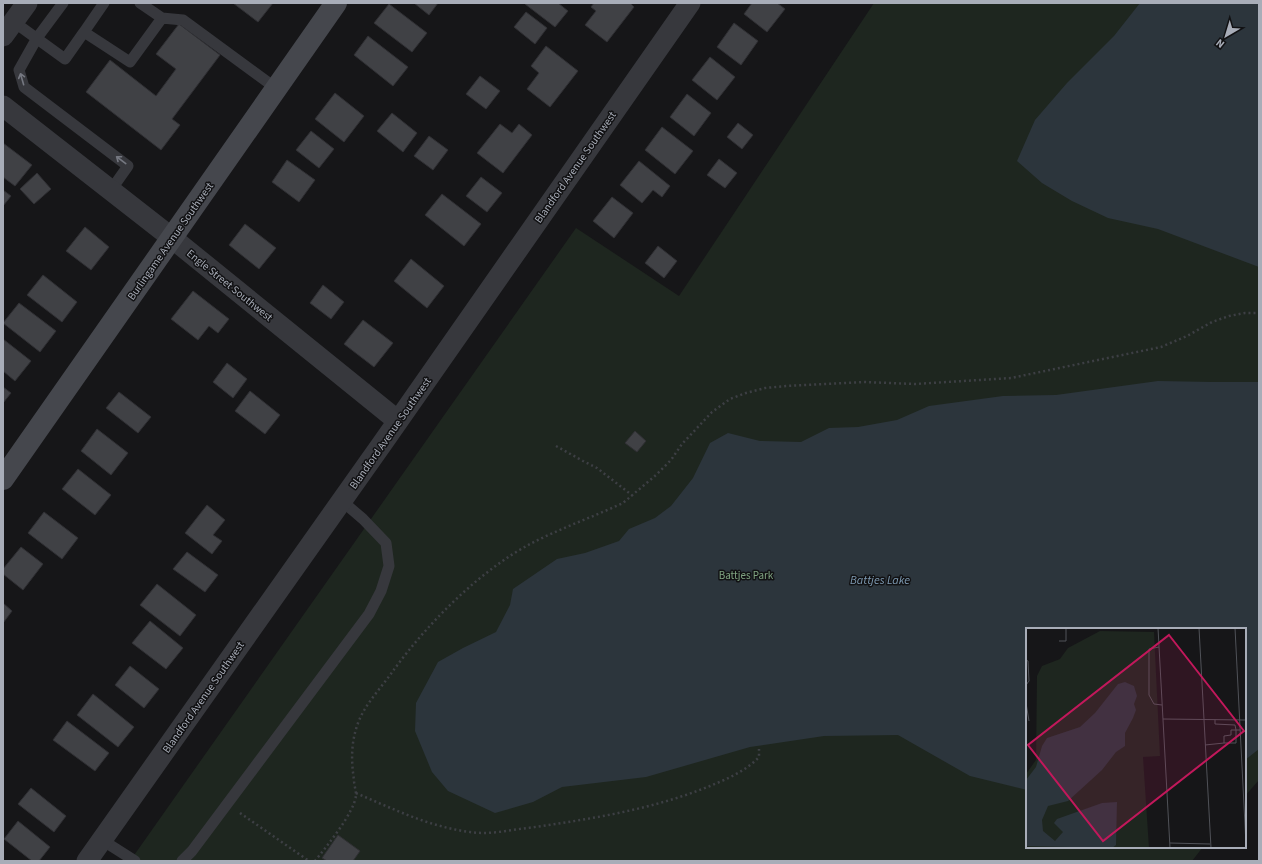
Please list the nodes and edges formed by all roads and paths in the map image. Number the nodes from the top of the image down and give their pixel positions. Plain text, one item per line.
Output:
1 (27, 3) edge
2 (63, 3) edge
3 (104, 3) edge
4 (140, 3) edge
5 (336, 3) edge
6 (690, 3) edge
7 (162, 18) junction
8 (8, 29) edge
9 (84, 32) junction
10 (37, 38) junction
11 (277, 89) junction
12 (3, 106) edge
13 (111, 190) junction
14 (172, 238) junction
15 (1259, 313) edge
16 (398, 421) junction
17 (556, 446) dead end
18 (3, 479) edge
19 (633, 496) junction
20 (342, 501) junction
21 (759, 749) dead end
22 (356, 793) junction
23 (226, 804) junction
24 (102, 840) junction
25 (87, 861) edge
26 (135, 861) edge
27 (182, 861) edge
28 (310, 861) edge
29 (315, 861) edge

1 - 8 street
2 - 10 lane
3 - 9 lane
4 - 7 lane
5 - 11 street, Burlingame Avenue Southwest
6 - 16 street, Blandford Avenue Southwest
7 - 9 lane
7 - 11 lane
8 - 10 lane
9 - 10 lane
13 -> 10 lane
11 - 14 street, Burlingame Avenue Southwest
12 - 13 street, Engle Street Southwest
13 - 14 street, Engle Street Southwest
14 - 16 street, Engle Street Southwest
14 - 18 street, Burlingame Avenue Southwest
15 - 19 path
16 - 20 street, Blandford Avenue Southwest
17 - 19 path
19 - 22 path
20 - 23 lane
20 - 24 street, Blandford Avenue Southwest
21 - 22 path
22 - 29 path
23 - 27 lane
23 - 28 path
24 - 25 street, Blandford Avenue Southwest
24 - 26 lane

